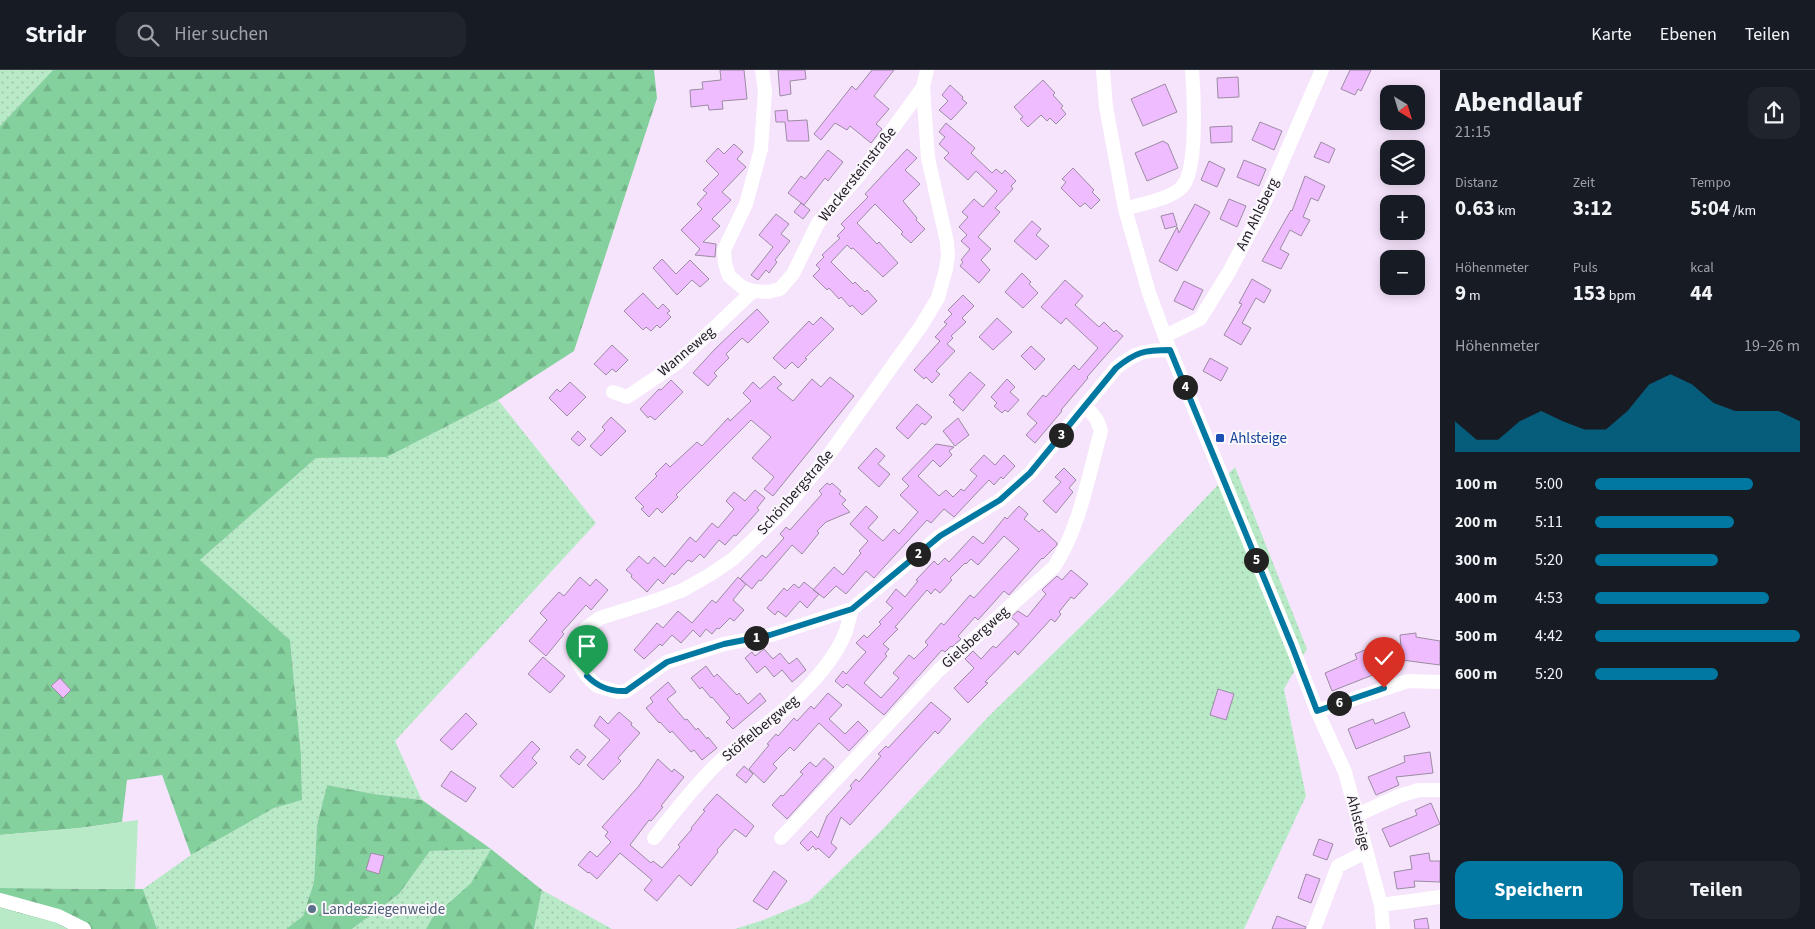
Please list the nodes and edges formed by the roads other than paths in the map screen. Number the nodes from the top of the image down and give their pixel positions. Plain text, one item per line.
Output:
1 (762, 70) edge
2 (927, 70) edge
3 (1104, 70) edge
4 (1192, 70) edge
5 (1322, 70) edge
6 (923, 87) junction
7 (1125, 209) junction
8 (752, 290) junction
9 (1168, 343) junction
10 (613, 392) dead end
11 (1086, 406) junction
12 (852, 609) junction
13 (1440, 682) edge
14 (1317, 711) junction
15 (1440, 790) edge
16 (1357, 815) junction
17 (654, 838) dead end
18 (781, 838) dead end
19 (1366, 852) junction
20 (1440, 897) edge
21 (0, 900) edge
22 (1381, 905) junction
23 (84, 929) edge
24 (1314, 929) edge
25 (1383, 929) edge

1 - 8 street
2 - 6 street, Schönbergstraße
3 - 7 street, Ahlsteige
4 - 7 street
5 - 9 street, Am Ahlsberg
6 - 8 street, Wackersteinstraße
6 - 12 street, Schönbergstraße
7 - 9 street, Ahlsteige
8 - 10 street, Wanneweg
9 - 11 street, Schönbergstraße
9 - 14 street, Ahlsteige
11 - 12 street, Schönbergstraße
11 - 18 street, Gielsbergweg
12 - 17 street, Stöffelbergweg
13 - 14 street
14 - 16 street, Ahlsteige
15 - 16 street
16 - 19 street, Ahlsteige
19 - 22 street, Ahlsteige
19 - 24 street
20 - 22 street
21 - 23 street
22 - 25 street, Ahlsteige

